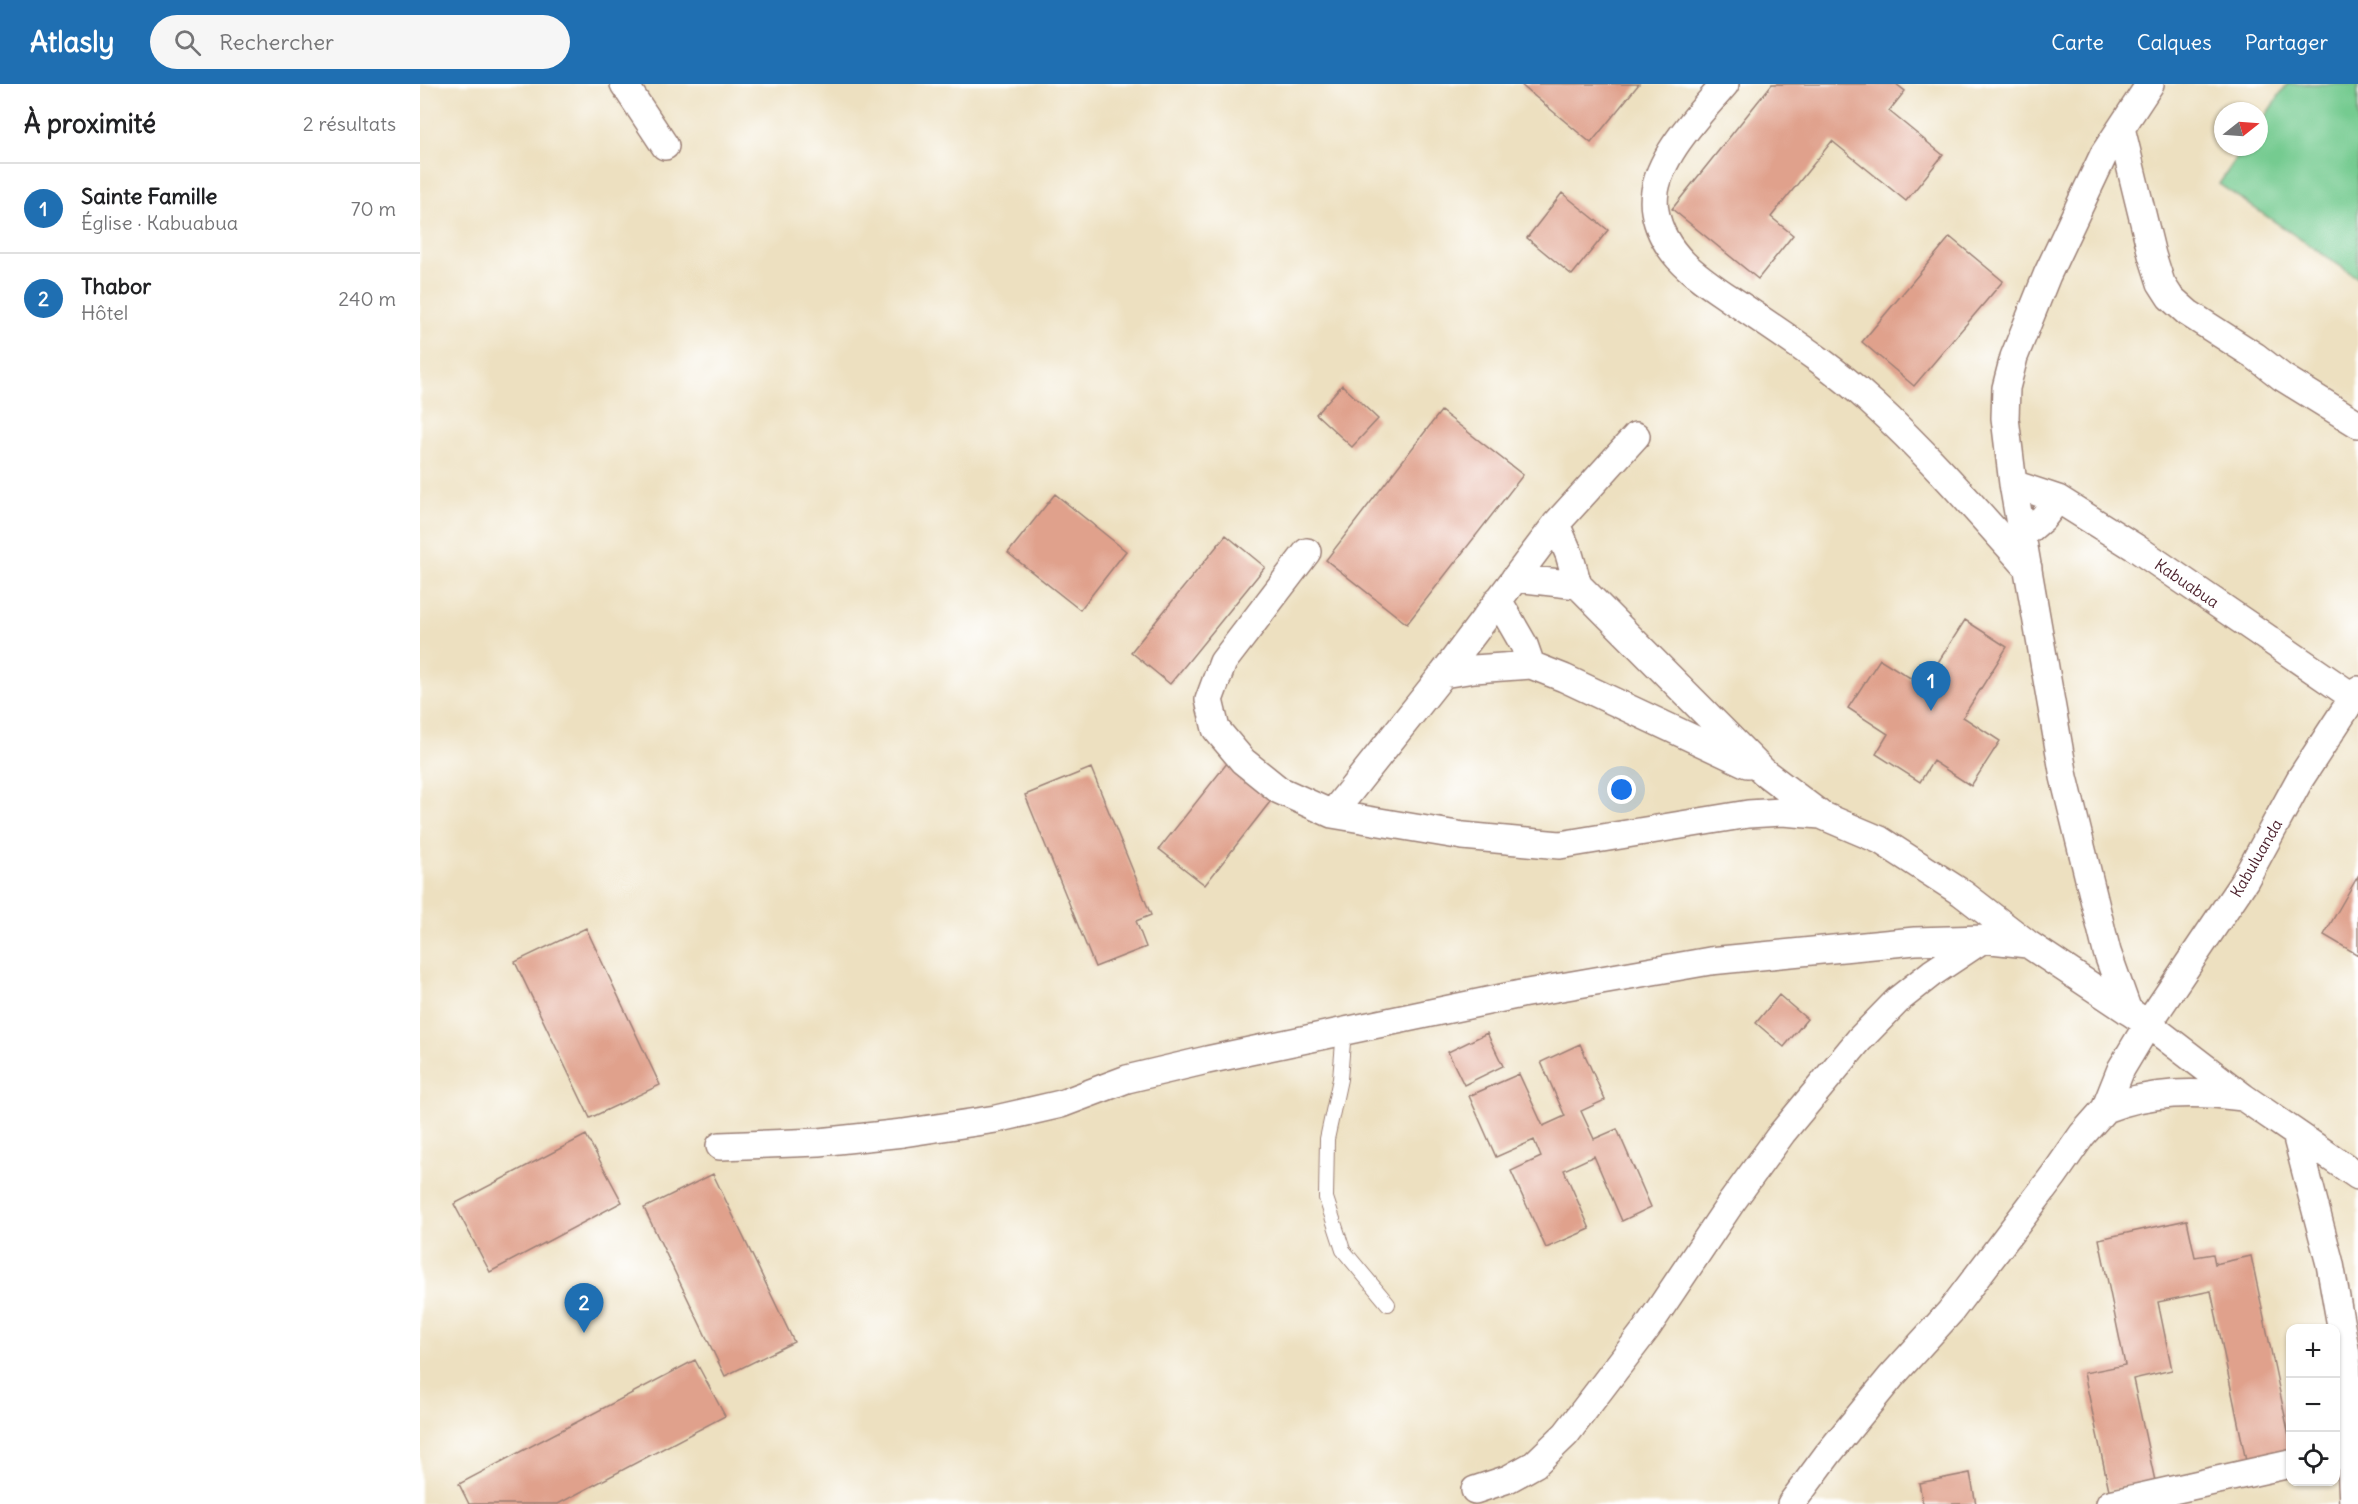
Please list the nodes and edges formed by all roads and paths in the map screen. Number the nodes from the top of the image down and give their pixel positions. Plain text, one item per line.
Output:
1 (624, 84) edge
2 (1725, 84) edge
3 (2150, 84) edge
4 (2121, 128) junction
5 (665, 146) dead end
6 (2358, 424) edge
7 (1636, 436) dead end
8 (2013, 484) junction
9 (2058, 499) junction
10 (1556, 524) junction
11 (2023, 535) junction
12 (1307, 552) dead end
13 (2028, 568) junction
14 (1515, 578) junction
15 (1578, 585) junction
16 (1498, 600) junction
17 (1532, 665) junction
18 (1443, 674) junction
19 (2356, 693) edge
20 (1764, 772) junction
21 (1332, 814) junction
22 (1821, 815) junction
23 (1983, 939) junction
24 (2028, 944) junction
25 (2138, 1017) junction
26 (1344, 1030) junction
27 (2243, 1097) junction
28 (2105, 1109) junction
29 (2296, 1134) junction
30 (720, 1146) dead end
31 (2358, 1176) edge
32 (1388, 1304) dead end
33 (2348, 1448) edge
34 (2286, 1465) edge
35 (1475, 1490) dead end
36 (2158, 1499) edge
37 (1791, 1504) edge
38 (2110, 1504) edge
39 (2353, 1504) edge

1 - 5 street
2 - 13 street
3 - 4 street
4 - 6 street
4 - 8 street
7 - 10 street
8 - 9 street, Kabuabua
8 - 11 street
9 - 11 street
9 - 19 street, Kabuabua
10 - 14 street
10 - 15 street
11 - 13 street
12 - 21 street
13 - 25 street
14 - 15 street
14 - 16 street
15 - 20 street
16 - 17 street
16 - 18 street
17 - 18 street
17 - 20 street
18 - 21 street
19 - 25 street, Kabuluanda
20 - 22 street
21 - 22 street
22 - 24 street
23 - 24 street
23 - 26 street
23 - 35 street
24 - 25 street
25 - 27 street
25 - 28 street, Kabuluanda
26 - 30 street
26 - 32 lane
27 - 28 street
27 - 29 street
28 - 37 street
29 - 31 street
29 - 33 street
33 - 39 street
34 - 36 street
36 - 38 street

